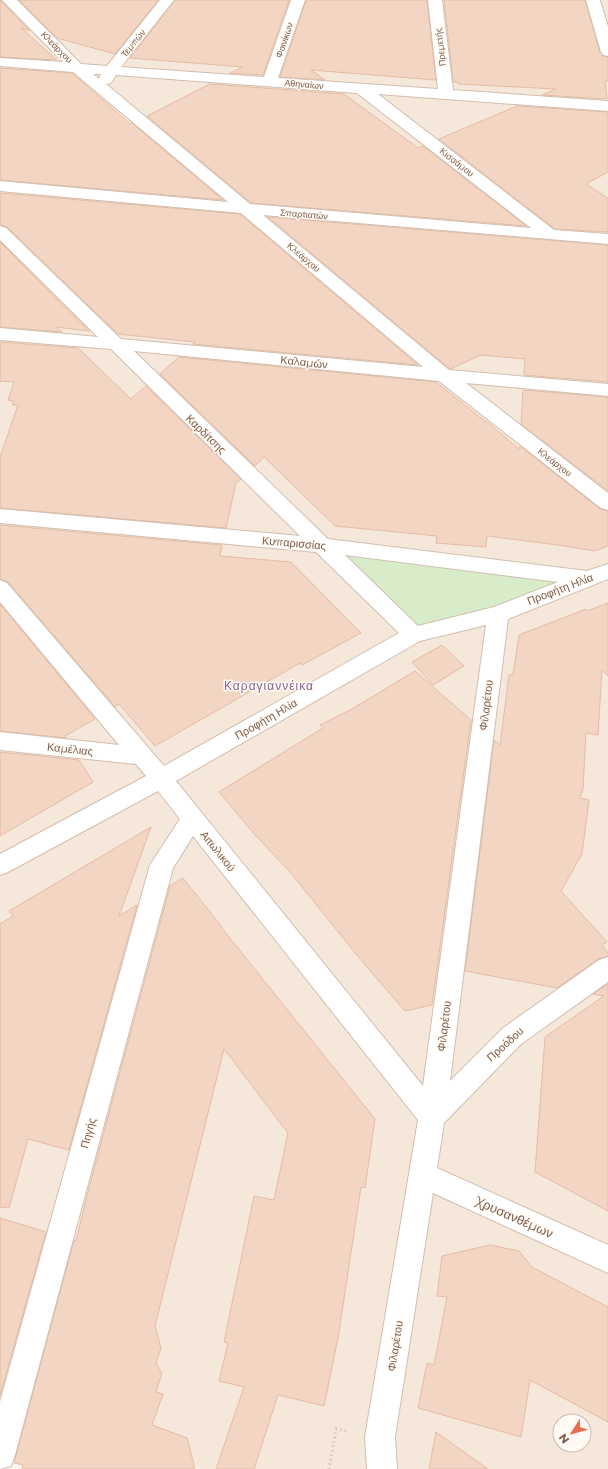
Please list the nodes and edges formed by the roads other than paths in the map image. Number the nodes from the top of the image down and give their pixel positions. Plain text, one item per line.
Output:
1 (9, 0) edge
2 (167, 0) edge
3 (298, 0) edge
4 (435, 0) edge
5 (593, 0) edge
6 (608, 52) edge
7 (0, 62) edge
8 (78, 68) junction
9 (110, 71) junction
10 (270, 81) junction
11 (103, 89) junction
12 (362, 89) junction
13 (446, 94) junction
14 (608, 106) edge
15 (0, 186) edge
16 (246, 209) junction
17 (0, 231) edge
18 (551, 235) junction
19 (608, 239) edge
20 (0, 334) edge
21 (113, 343) junction
22 (445, 376) junction
23 (608, 390) edge
24 (608, 503) edge
25 (0, 516) edge
26 (321, 545) junction
27 (608, 571) edge
28 (587, 578) junction
29 (0, 588) edge
30 (498, 614) junction
31 (414, 635) junction
32 (0, 741) edge
33 (140, 756) junction
34 (161, 779) junction
35 (192, 819) junction
36 (0, 866) edge
37 (608, 968) edge
38 (432, 1117) junction
39 (423, 1176) junction
40 (608, 1259) edge
41 (0, 1455) edge
42 (382, 1469) edge

1 - 8 street, Κλεάρχου
2 - 9 street, Τεμπών
3 - 10 street, Φοινίκων
4 - 13 street, Πρεμετής
5 - 6 street
7 - 8 street, Αθηναίων
8 - 9 street, Αθηναίων
8 - 11 street, Κλεάρχου
9 - 10 street, Αθηναίων
9 - 11 street, Τεμπών
10 - 12 street, Αθηναίων
11 - 16 street, Κλεάρχου
12 - 13 street, Αθηναίων
12 - 18 street, Κισσάμου
13 - 14 street, Αθηναίων
15 - 16 street, Σπαρτιατών
16 - 18 street, Σπαρτιατών
16 - 22 street, Κλεάρχου
17 - 21 street, Καρδίτσης
18 - 19 street, Σπαρτιατών
20 - 21 street, Καλαμών
21 - 22 street, Καλαμών
21 - 26 street, Καρδίτσης
22 - 23 street, Καλαμών
22 - 24 street, Κλεάρχου
25 - 26 street, Κυπαρισσίας
26 - 28 street, Κυπαρισσίας
26 - 31 street, Καρδίτσης
27 - 28 street, Προφήτη Ηλία
28 - 30 street, Προφήτη Ηλία
29 - 33 street, Αιτωλικού
30 - 31 street, Προφήτη Ηλία
30 - 38 street, Φιλαρέτου
31 - 34 street, Προφήτη Ηλία
32 - 33 street, Καμέλιας
33 - 34 street, Αιτωλικού
34 - 35 street, Αιτωλικού
34 - 36 street, Προφήτη Ηλία
35 - 38 street, Αιτωλικού
35 - 41 street, Πηγής
37 - 38 street, Προόδου
38 - 39 street, Φιλαρέτου
39 - 40 street, Χρυσανθέμων
39 - 42 street, Φιλαρέτου

